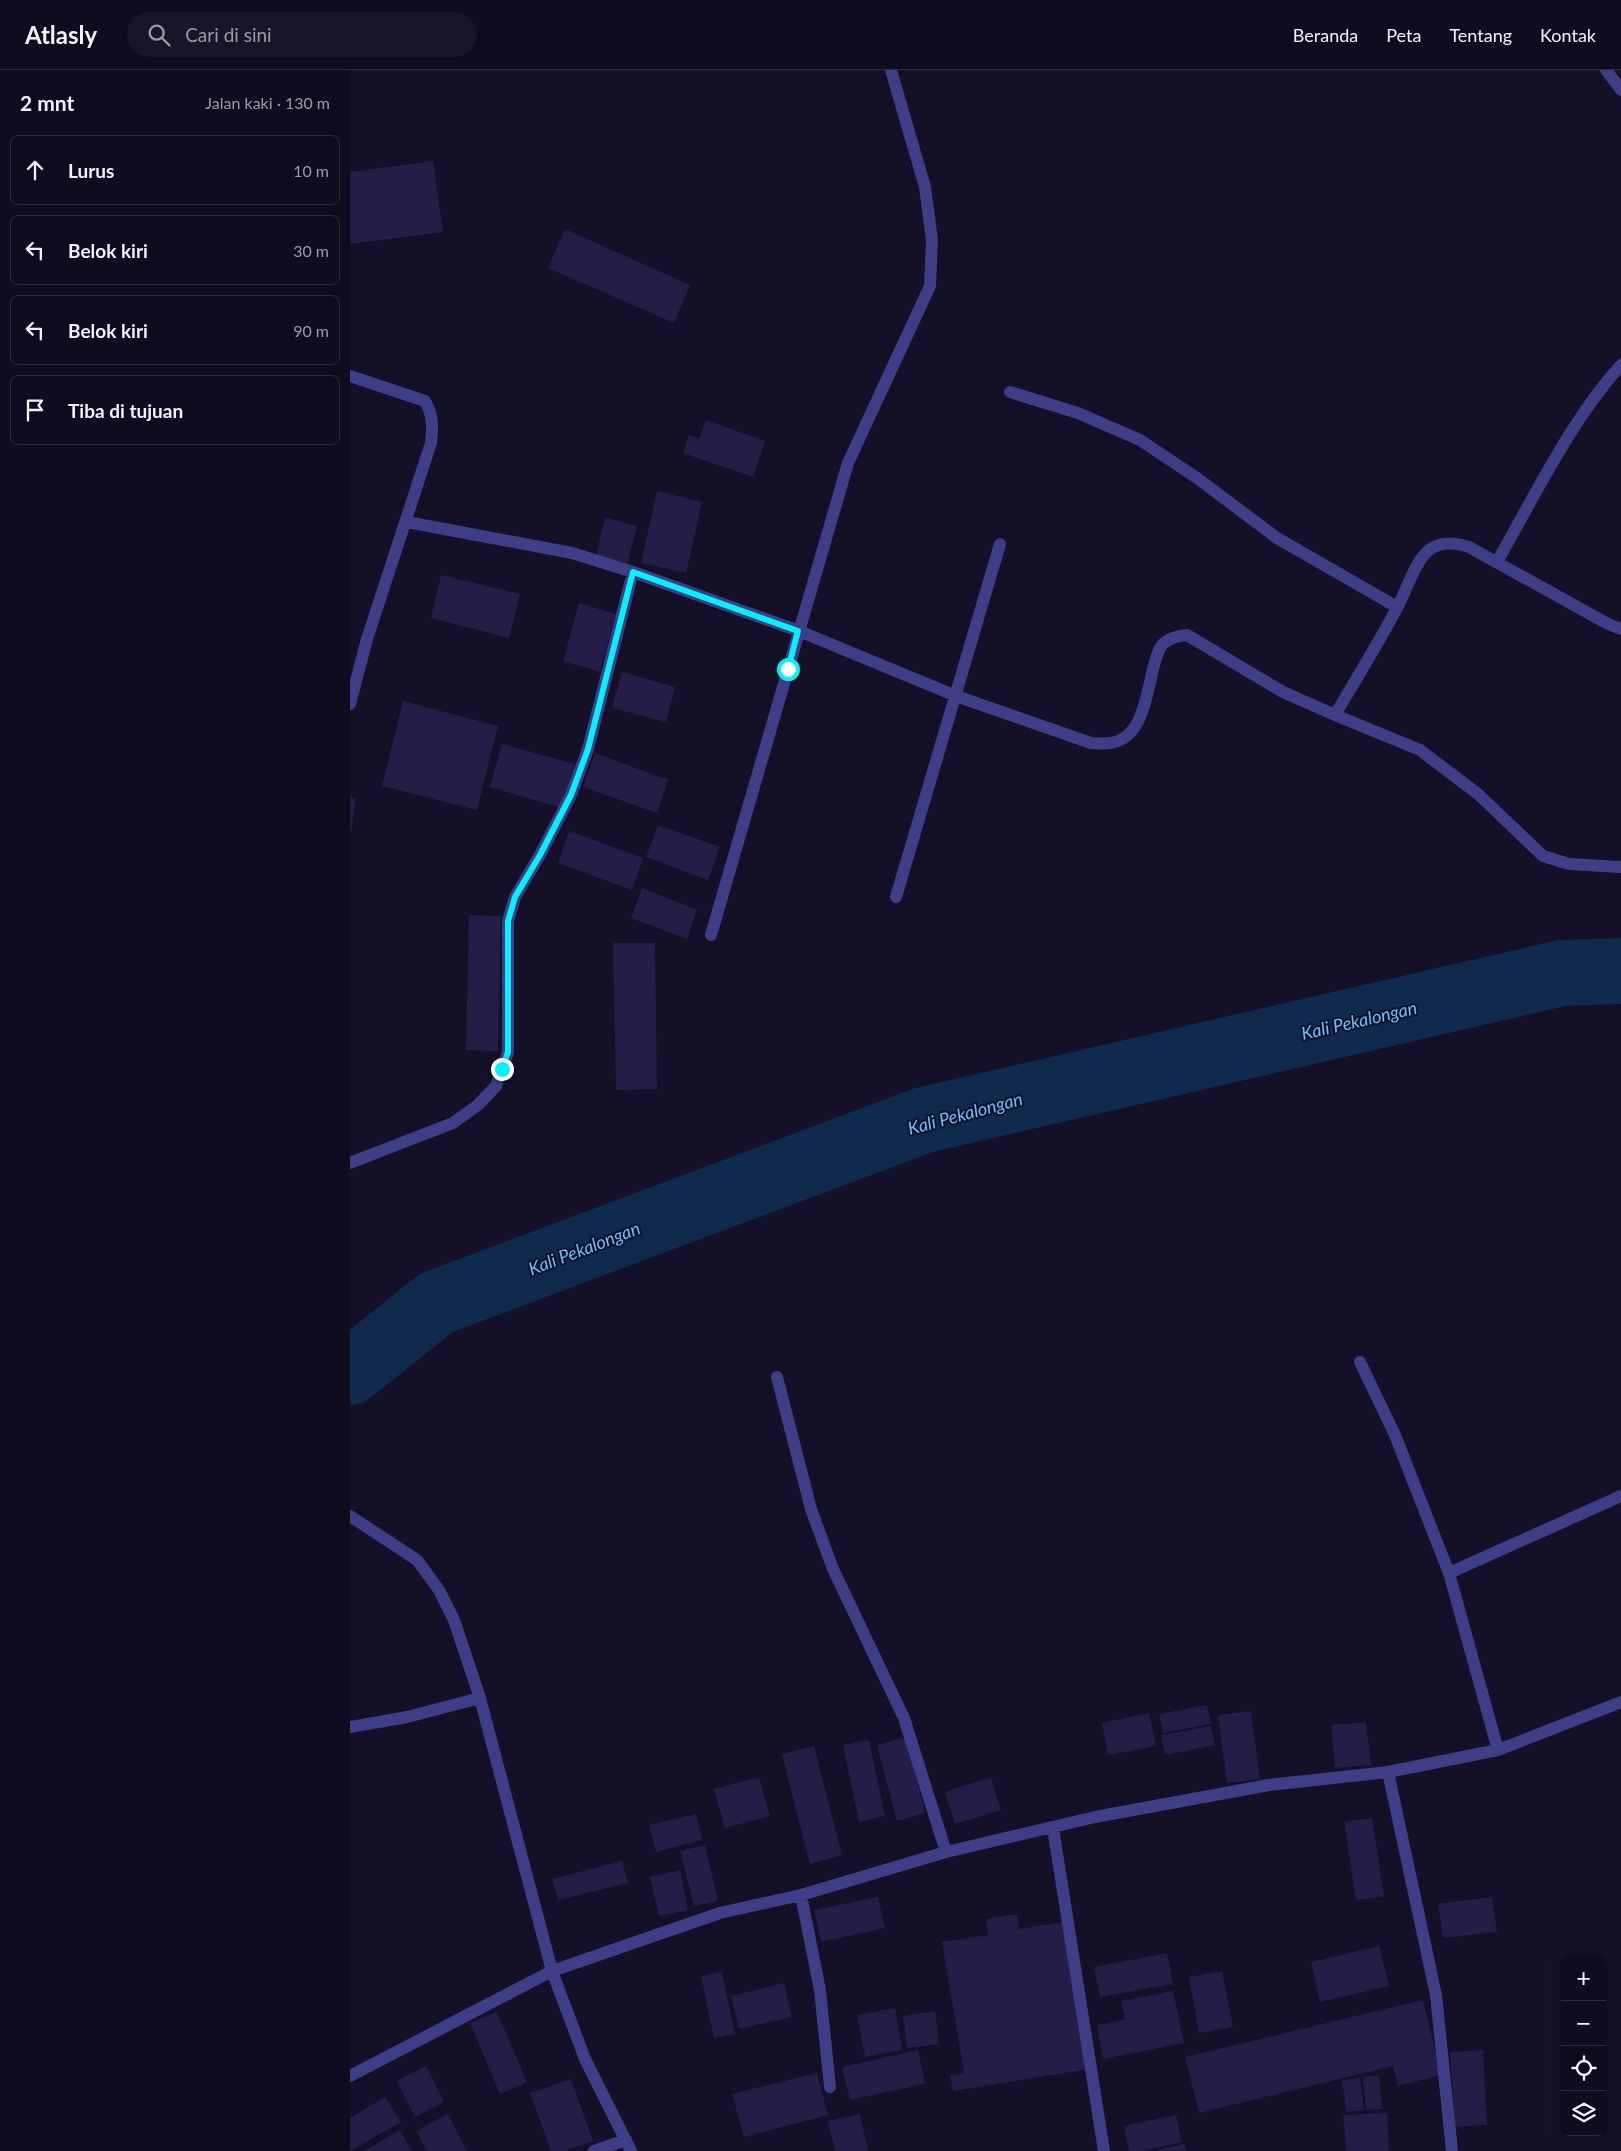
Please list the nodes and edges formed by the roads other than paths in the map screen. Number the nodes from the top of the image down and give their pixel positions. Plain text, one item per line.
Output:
1 (891, 70) edge
2 (1606, 70) edge
3 (1621, 90) edge
4 (1621, 365) edge
5 (350, 376) edge
6 (1010, 392) dead end
7 (407, 522) junction
8 (1000, 544) dead end
9 (1497, 562) junction
10 (633, 572) junction
11 (1397, 608) junction
12 (1621, 629) edge
13 (798, 631) junction
14 (956, 696) junction
15 (350, 704) edge
16 (1335, 715) junction
17 (1621, 866) edge
18 (896, 897) dead end
19 (710, 936) dead end
20 (350, 1163) edge
21 (1360, 1362) dead end
22 (776, 1377) dead end
23 (1621, 1496) edge
24 (350, 1516) edge
25 (1449, 1573) junction
26 (480, 1698) junction
27 (1618, 1704) edge
28 (1621, 1717) edge
29 (350, 1727) edge
30 (1498, 1750) junction
31 (1388, 1772) junction
32 (1053, 1828) junction
33 (946, 1852) junction
34 (801, 1894) junction
35 (552, 1971) junction
36 (350, 2076) edge
37 (830, 2086) dead end
38 (628, 2145) edge
39 (594, 2151) edge
40 (1104, 2151) edge
41 (1452, 2151) edge

1 - 13 street
2 - 3 street
4 - 9 street
5 - 7 street
6 - 11 street
7 - 10 street
7 - 15 street
8 - 14 street
9 - 11 street
9 - 12 street
10 - 13 street
10 - 20 street
11 - 16 street
13 - 14 street
13 - 19 street
14 - 16 street
14 - 18 street
16 - 17 street
21 - 25 street
22 - 33 street
23 - 25 street
24 - 26 street
25 - 30 street
26 - 29 street
26 - 35 street
27 - 28 street
27 - 30 street
30 - 31 street
31 - 32 street
31 - 41 street
32 - 33 street
32 - 40 street
33 - 34 street
34 - 35 street
34 - 37 street
35 - 36 street
35 - 38 street
38 - 39 street

